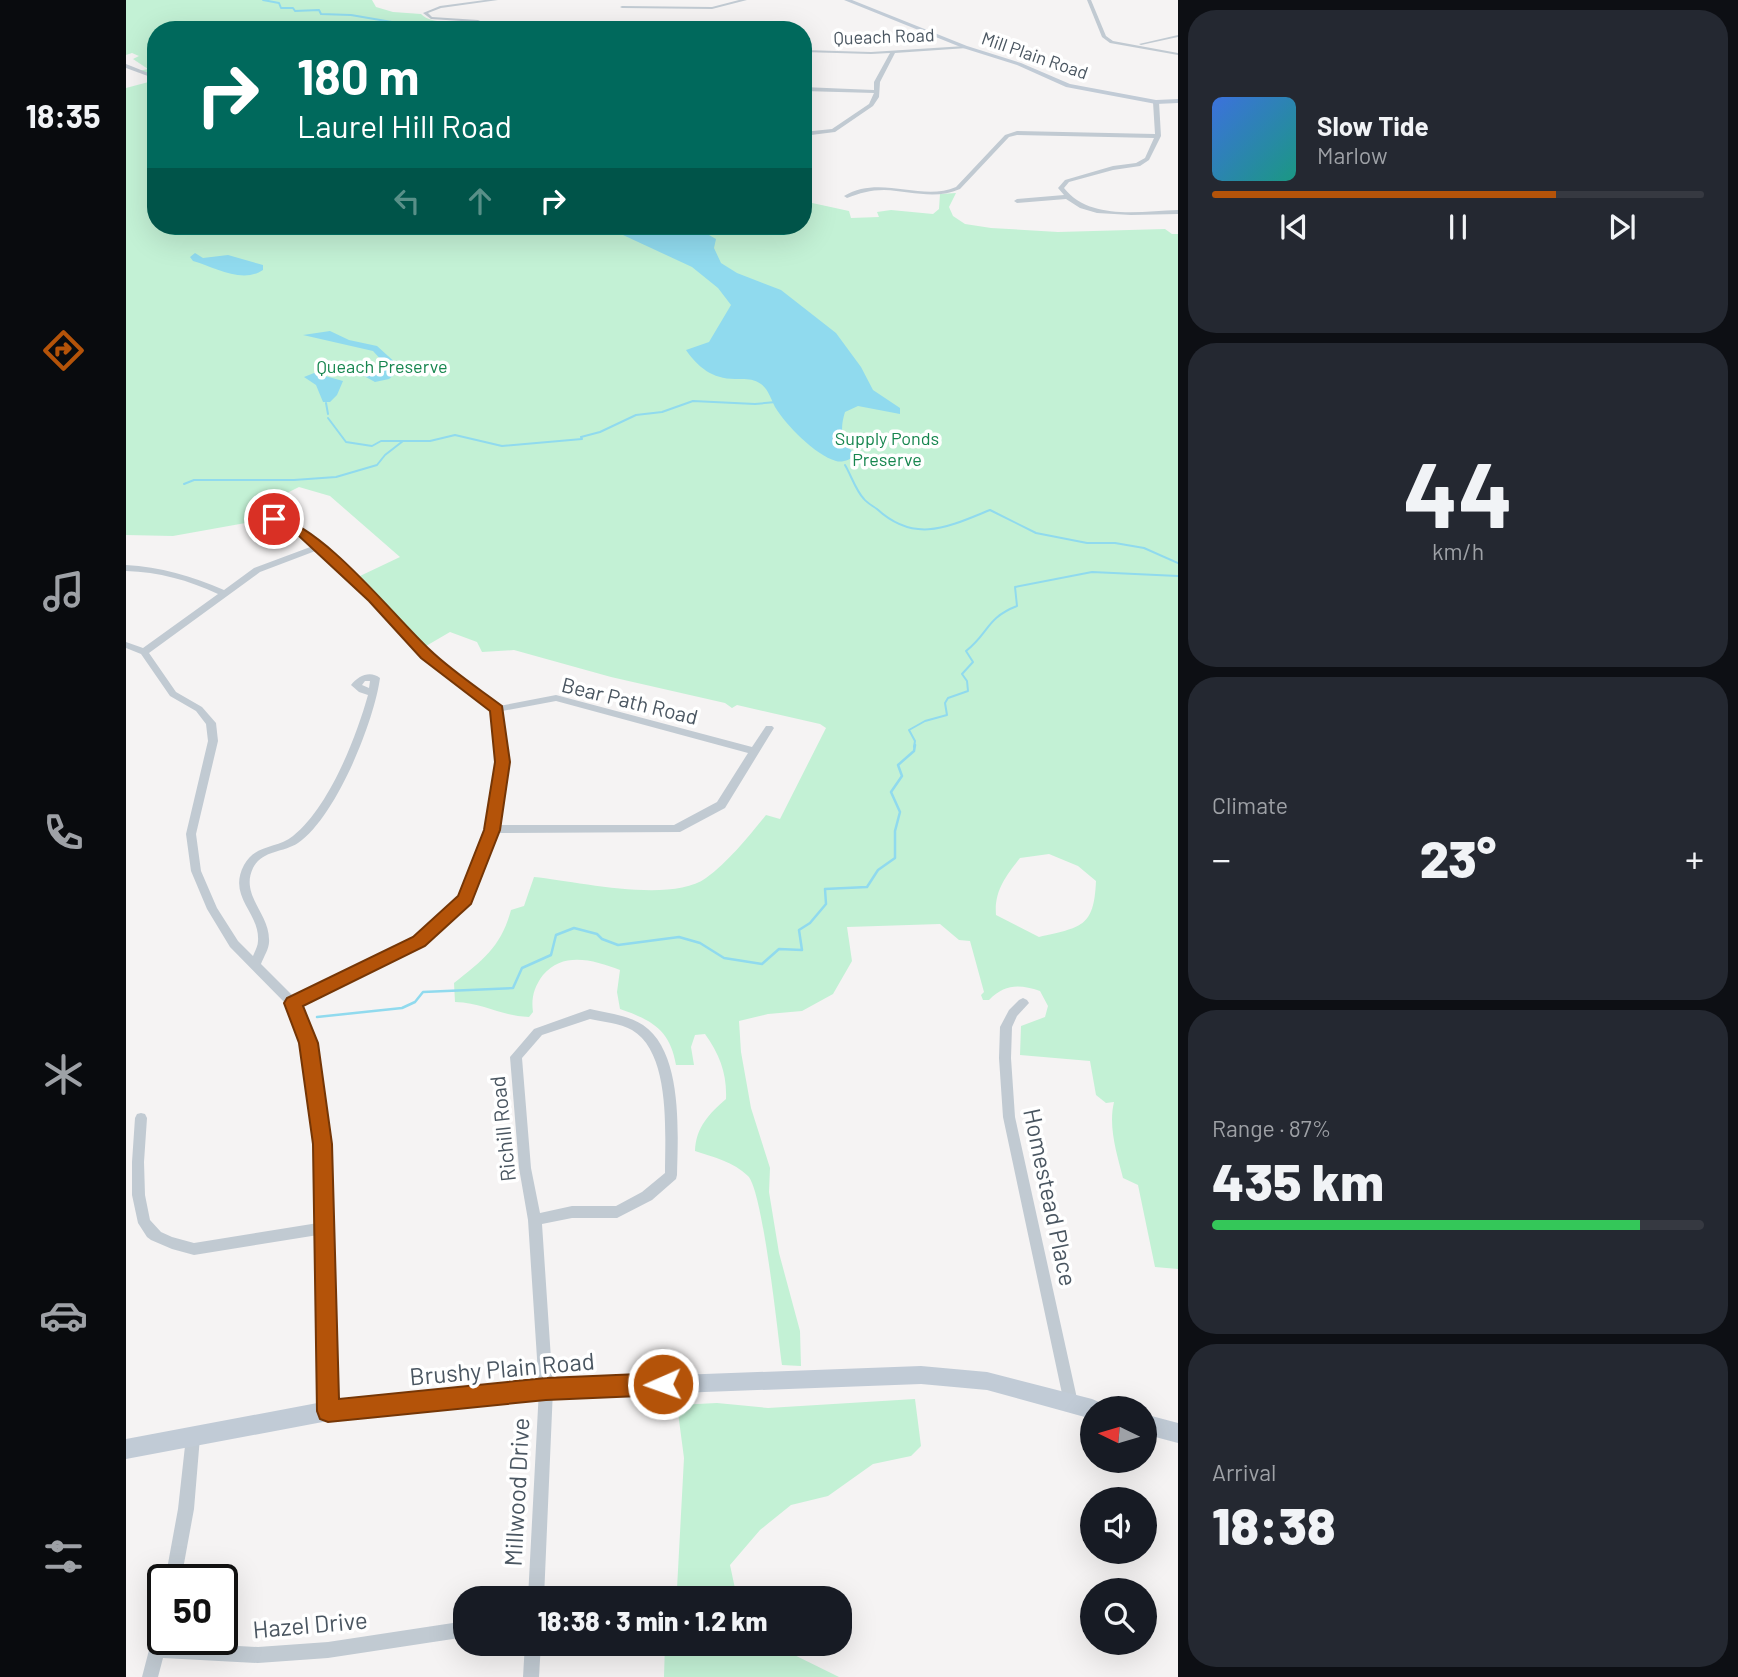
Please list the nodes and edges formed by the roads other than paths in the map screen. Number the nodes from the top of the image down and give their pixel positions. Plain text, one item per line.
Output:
1 (496, 0) edge
2 (745, 0) edge
3 (847, 0) edge
4 (1089, 0) edge
5 (622, 7) dead end
6 (478, 21) edge
7 (1178, 36) edge
8 (1134, 46) junction
9 (965, 47) junction
10 (812, 51) edge
11 (894, 51) junction
12 (1178, 54) edge
13 (126, 66) edge
14 (147, 74) edge
15 (812, 89) edge
16 (876, 92) junction
17 (1178, 101) edge
18 (1156, 102) junction
19 (812, 134) edge
20 (1158, 136) junction
21 (847, 196) dead end
22 (1065, 197) junction
23 (1017, 201) dead end
24 (1178, 212) edge
25 (274, 519) dead end
26 (317, 547) junction
27 (126, 568) edge
28 (223, 593) junction
29 (126, 646) edge
30 (144, 652) junction
31 (374, 692) dead end
32 (497, 709) junction
33 (769, 728) dead end
34 (753, 751) junction
35 (492, 830) junction
36 (255, 966) junction
37 (293, 1003) junction
38 (1023, 1003) dead end
39 (141, 1118) dead end
40 (535, 1220) junction
41 (325, 1228) junction
42 (546, 1389) junction
43 (1071, 1403) junction
44 (1080, 1406) edge
45 (328, 1411) junction
46 (1157, 1427) edge
47 (1178, 1433) edge
48 (193, 1437) junction
49 (126, 1449) edge
50 (176, 1564) edge
51 (537, 1586) edge
52 (453, 1631) edge
53 (238, 1654) edge
54 (156, 1655) edge
55 (532, 1656) edge
56 (150, 1677) edge
57 (531, 1677) edge

1 - 6 street
2 - 5 street
3 - 9 street, Mill Plain Road
4 - 8 street
7 - 8 street
8 - 12 street
9 - 11 street, Queach Road
9 - 18 street, Mill Plain Road
10 - 11 street, Queach Road
11 - 16 street
13 - 14 street
15 - 16 street
16 - 19 street
17 - 18 street, Mill Plain Road
18 - 20 street
20 - 21 street
20 - 22 street
22 - 23 street
22 - 24 street
25 - 26 street
26 - 28 street
26 - 32 street
27 - 28 street
28 - 30 street
29 - 30 street
30 - 36 street
31 - 36 street
32 - 34 street, Bear Path Road
32 - 35 street
33 - 34 street
34 - 35 street
35 - 37 street
36 - 37 street
37 - 41 street
38 - 43 street, Homestead Place
39 - 41 street
40 - 40 street, Richill Road
40 - 42 street, Richill Road
41 - 45 street
42 - 43 street, Brushy Plain Road
42 - 45 street, Brushy Plain Road
42 - 51 street, Millwood Drive
43 - 44 street, Brushy Plain Road
45 - 48 street, Brushy Plain Road
46 - 47 street
48 - 49 street, Brushy Plain Road
48 - 50 street
52 - 53 street, Hazel Drive
54 - 56 street
55 - 57 street

